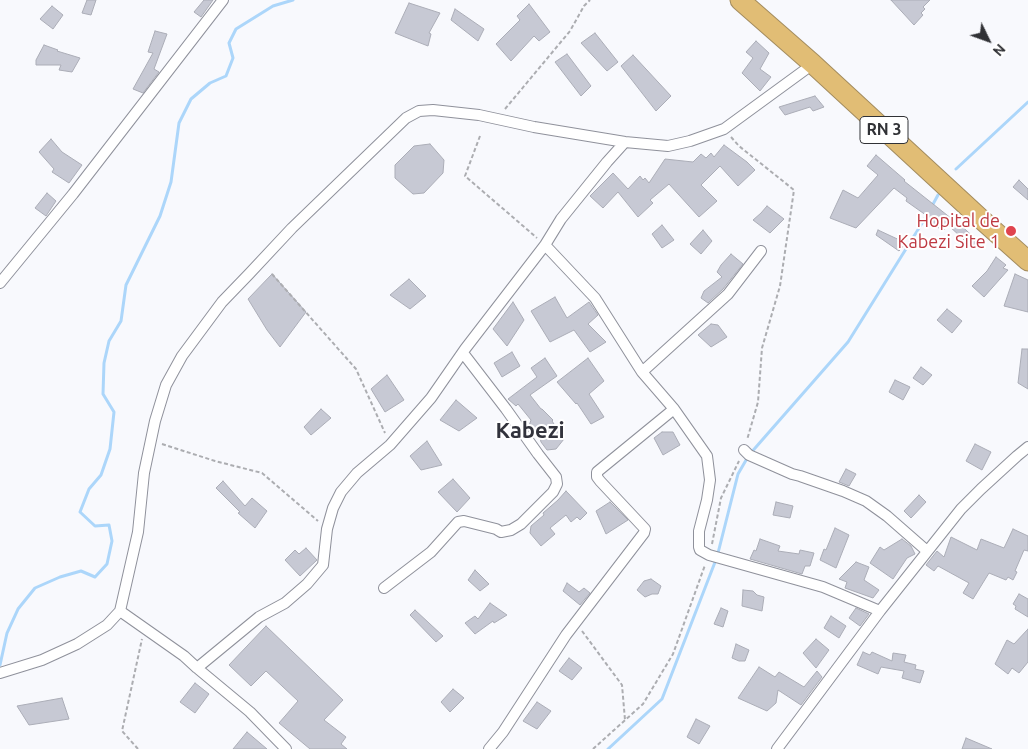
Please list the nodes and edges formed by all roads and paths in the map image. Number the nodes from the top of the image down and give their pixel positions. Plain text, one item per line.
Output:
1 (223, 0) edge
2 (590, 0) edge
3 (740, 0) edge
4 (813, 64) junction
5 (498, 119) junction
6 (724, 128) junction
7 (480, 136) dead end
8 (625, 142) junction
9 (545, 245) junction
10 (761, 251) dead end
11 (1028, 261) edge
12 (272, 274) dead end
13 (0, 283) edge
14 (463, 353) junction
15 (642, 372) junction
16 (674, 409) junction
17 (151, 441) junction
18 (390, 445) junction
19 (1028, 447) edge
20 (744, 450) junction
21 (327, 529) junction
22 (927, 551) junction
23 (709, 555) junction
24 (384, 588) dead end
25 (120, 611) junction
26 (880, 611) junction
27 (576, 623) junction
28 (144, 629) junction
29 (197, 668) junction
30 (0, 673) edge
31 (625, 720) junction
32 (138, 749) edge
33 (286, 749) edge
34 (489, 749) edge
35 (593, 749) edge
36 (777, 749) edge

1 - 13 street
2 - 5 path
3 - 4 highway, RN 3 / RN 3
4 - 6 street
4 - 11 highway, RN 3 / RN 3
5 - 8 street
5 - 17 street
6 - 8 street
6 - 20 path
7 - 9 path
8 - 9 street
9 - 14 street
9 - 15 street
10 - 15 street
12 - 18 path
14 - 18 street
14 - 24 street
15 - 16 street
16 - 23 street
16 - 27 street
17 - 21 path
17 - 25 street
18 - 21 street
19 - 22 street
20 - 22 street
20 - 23 path
21 - 29 street
22 - 26 street
23 - 26 street
23 - 31 path
25 - 28 street
25 - 30 street
26 - 36 street
27 - 31 path
27 - 34 street
28 - 29 street
28 - 32 path
29 - 33 street
31 - 35 path

